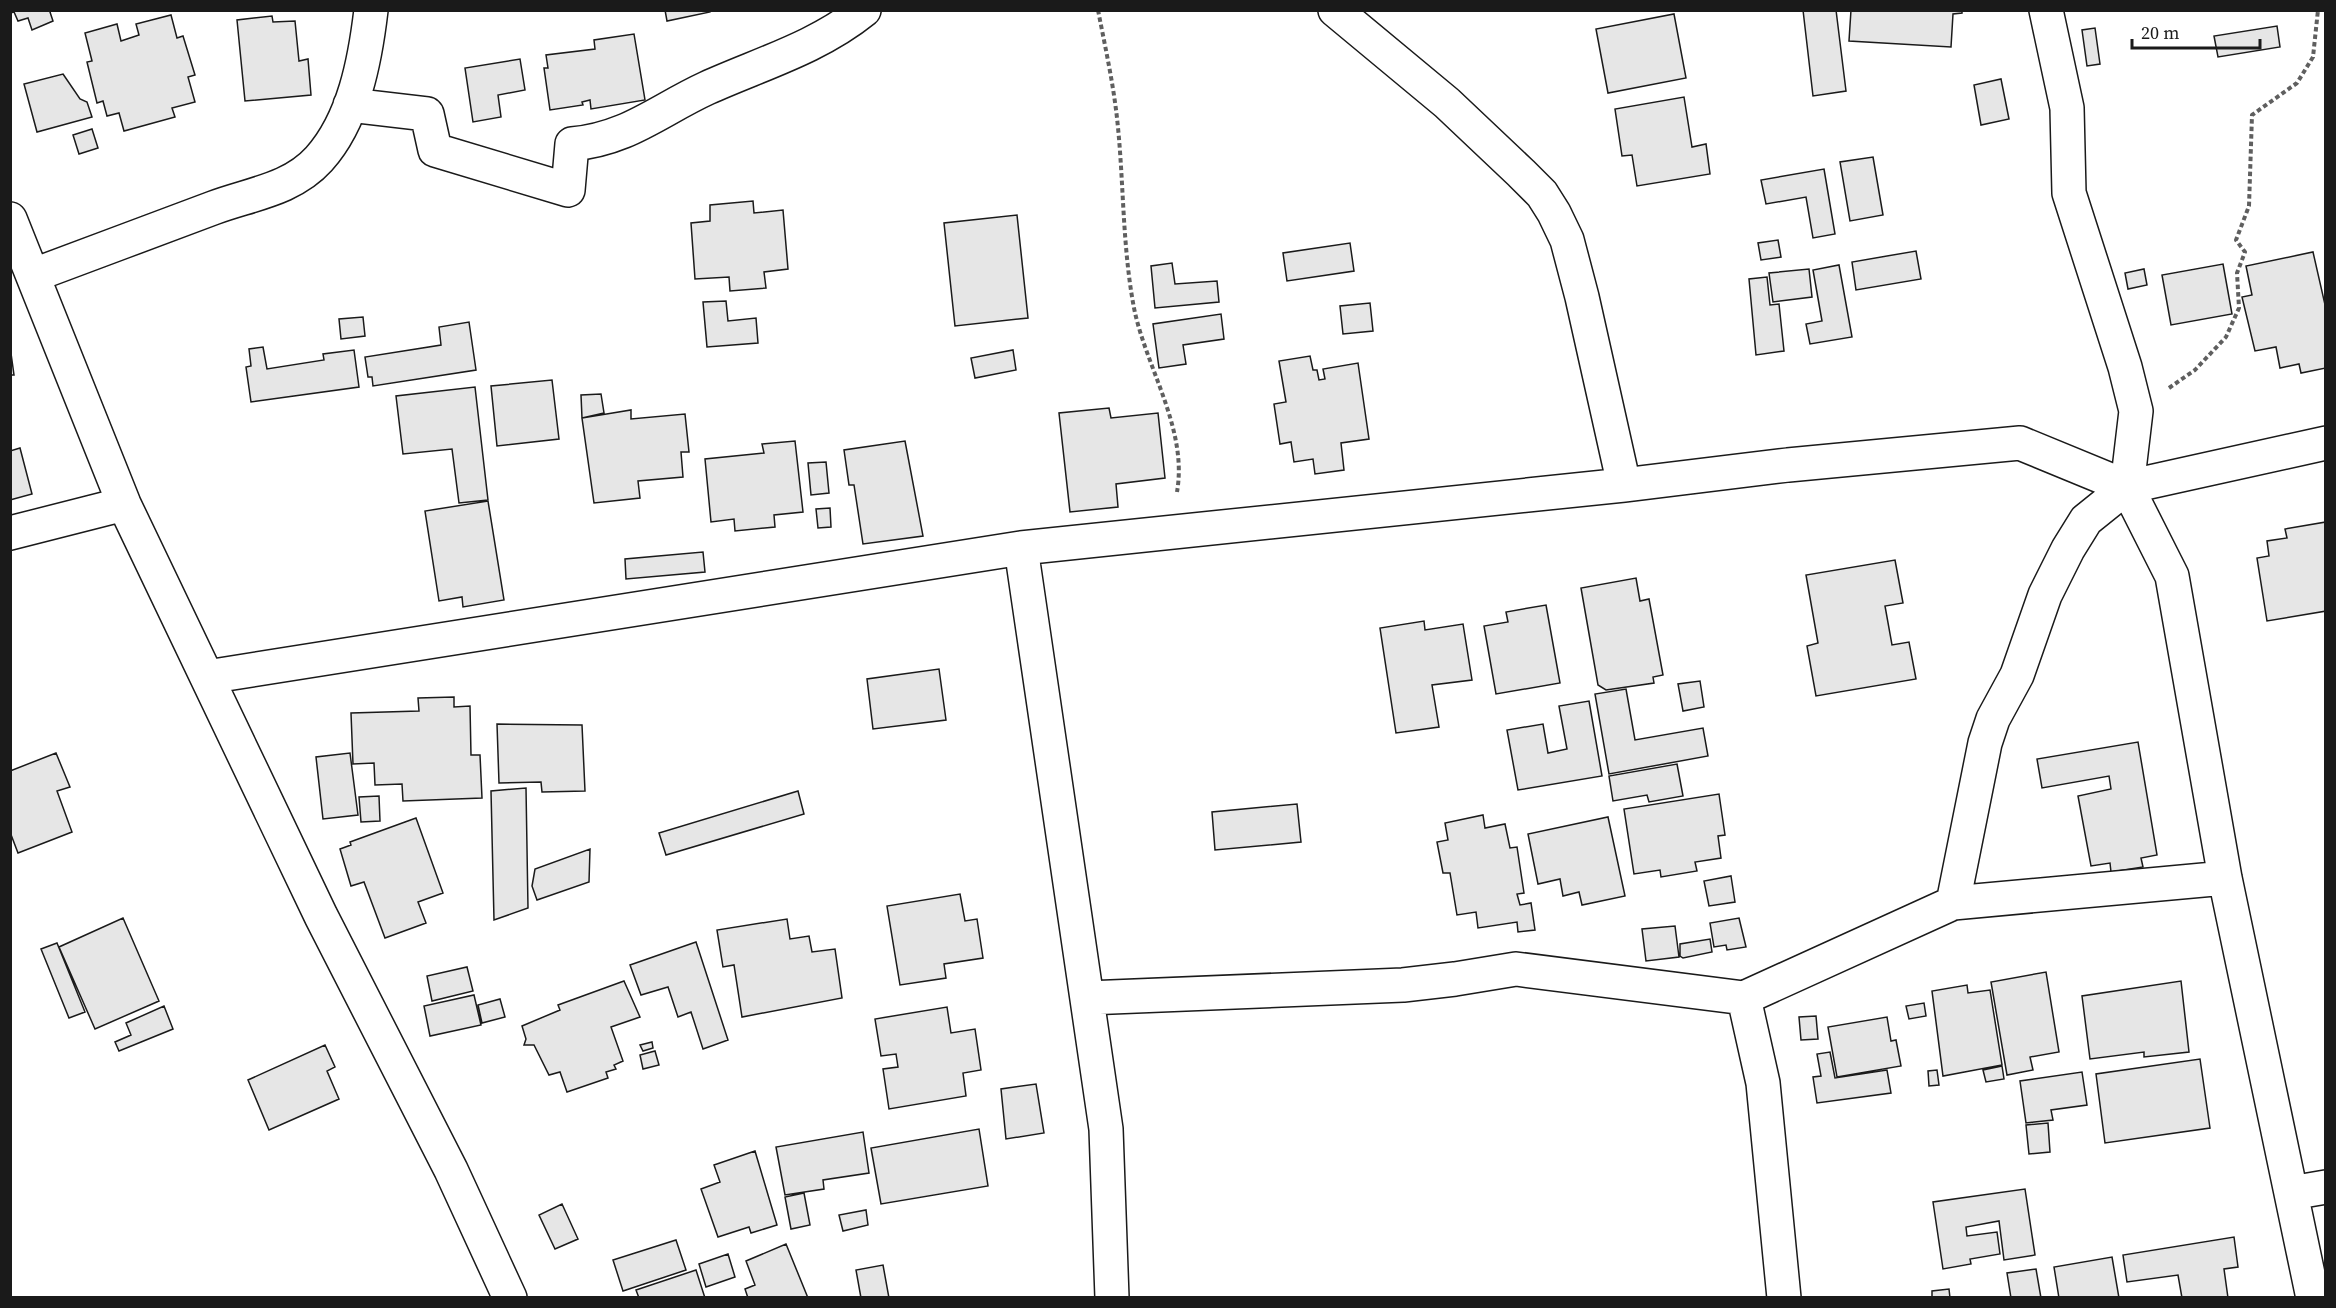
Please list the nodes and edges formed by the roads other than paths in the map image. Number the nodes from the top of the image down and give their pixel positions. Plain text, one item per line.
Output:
1 (371, 10) edge
2 (864, 10) edge
3 (2046, 10) edge
4 (1337, 11) edge
5 (350, 105) junction
6 (10, 219) edge
7 (34, 275) junction
8 (2325, 443) edge
9 (1624, 485) junction
10 (2127, 488) junction
11 (124, 504) junction
12 (10, 533) edge
13 (1021, 548) junction
14 (207, 677) junction
15 (2225, 878) junction
16 (1953, 903) junction
17 (1087, 998) junction
18 (1744, 998) junction
19 (2325, 1187) edge
20 (2291, 1193) junction
21 (500, 1295) edge
22 (1112, 1298) edge
23 (1784, 1298) edge
24 (2313, 1298) edge

1 - 5 street
2 - 5 street
3 - 10 street
4 - 9 street
5 - 7 street
6 - 7 street
7 - 11 street
8 - 10 street
9 - 10 street
9 - 13 street
10 - 15 street
10 - 16 street
11 - 12 street
11 - 14 street
13 - 14 street
13 - 17 street
14 - 21 street
15 - 16 street
15 - 20 street
16 - 18 street
17 - 18 street
17 - 22 street
18 - 23 street
19 - 20 street
20 - 24 street

